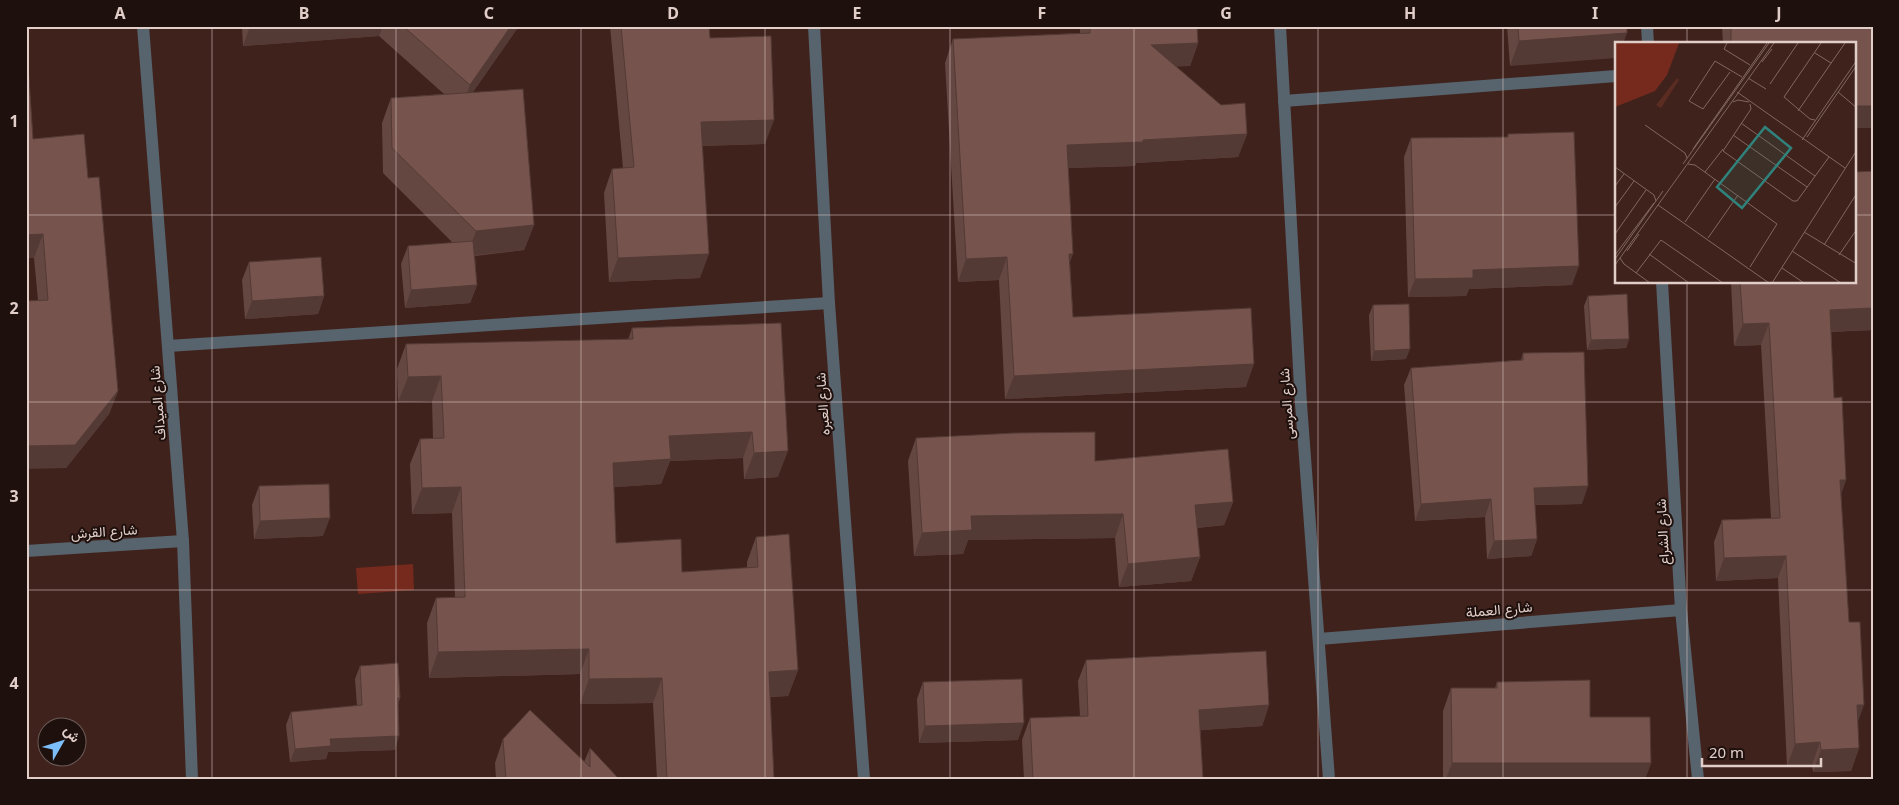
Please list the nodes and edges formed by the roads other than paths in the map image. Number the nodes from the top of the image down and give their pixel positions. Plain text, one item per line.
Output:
1 (143, 26) edge
2 (814, 26) edge
3 (1280, 26) edge
4 (1647, 26) edge
5 (1648, 42) edge
6 (1615, 76) edge
7 (1284, 101) junction
8 (1662, 284) edge
9 (829, 303) junction
10 (168, 346) junction
11 (183, 541) junction
12 (26, 551) edge
13 (1681, 610) junction
14 (1319, 639) junction
15 (192, 779) edge
16 (864, 779) edge
17 (1329, 779) edge
18 (1698, 779) edge

1 - 10 street, شارع الميداف
2 - 9 street, شارع العبره
3 - 7 street, شارع المرسى
4 - 5 street
6 - 7 street
7 - 14 street, شارع المرسى
8 - 13 street, شارع الشراع
9 - 10 street
9 - 16 street, شارع العبره
10 - 11 street, شارع الميداف
11 - 12 street, شارع القرش
11 - 15 street, شارع الميداف
13 - 14 street, شارع العملة
13 - 18 street, شارع الشراع
14 - 17 street, شارع المرسى

